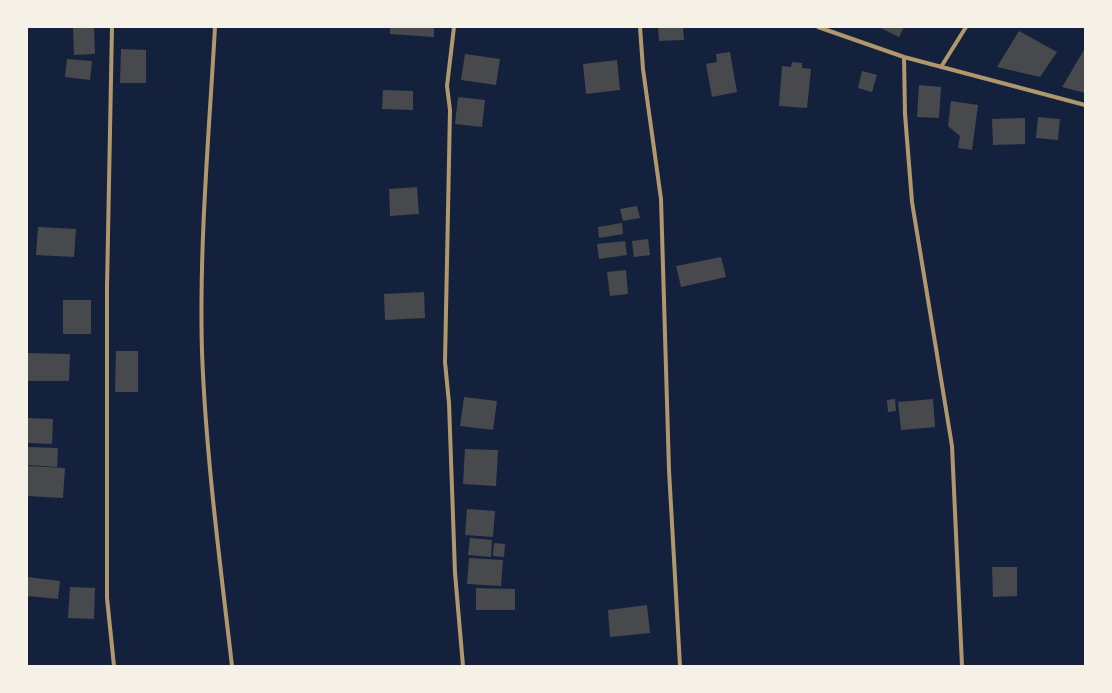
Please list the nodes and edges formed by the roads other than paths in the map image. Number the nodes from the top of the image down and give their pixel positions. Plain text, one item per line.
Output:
1 (112, 27) edge
2 (215, 27) edge
3 (454, 27) edge
4 (640, 27) edge
5 (818, 27) edge
6 (966, 27) edge
7 (904, 57) junction
8 (941, 66) junction
9 (1085, 105) edge
10 (114, 666) edge
11 (232, 666) edge
12 (464, 666) edge
13 (680, 666) edge
14 (962, 666) edge

1 - 10 street
2 - 11 street
3 - 12 street
4 - 13 street
5 - 7 street
6 - 8 street
7 - 8 street
7 - 14 street
8 - 9 street

